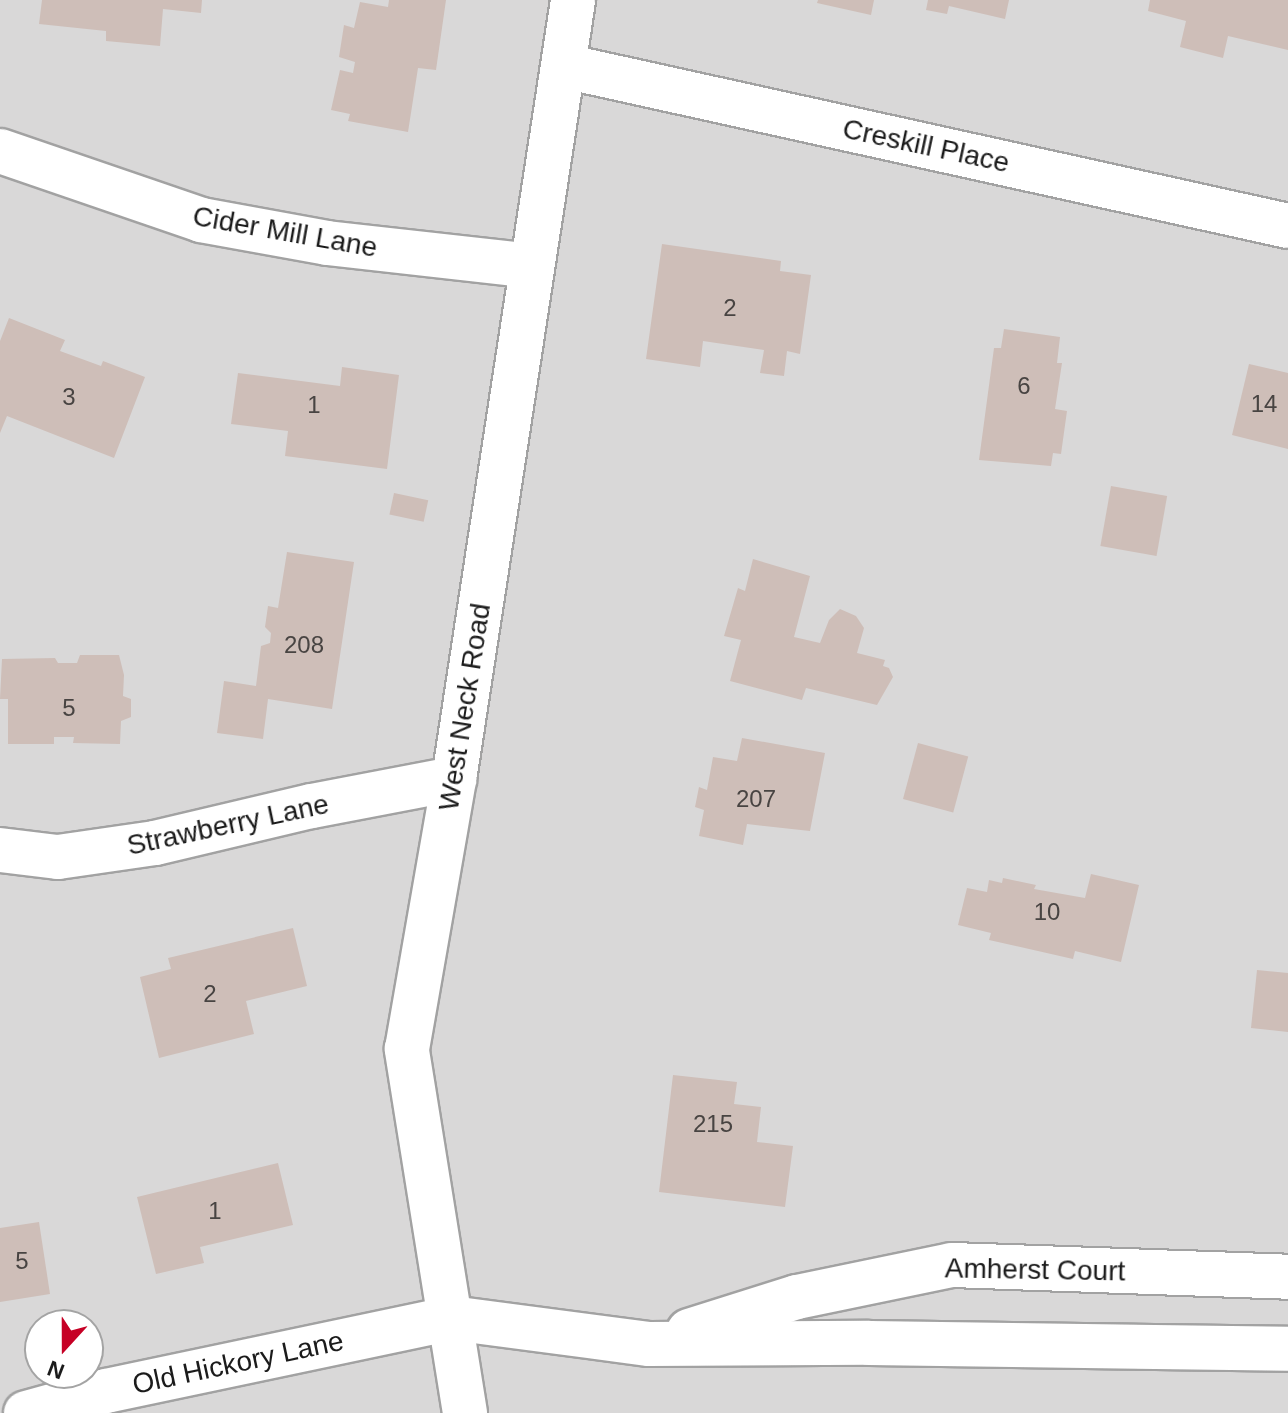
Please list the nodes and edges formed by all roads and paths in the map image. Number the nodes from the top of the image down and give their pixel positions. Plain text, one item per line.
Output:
1 (573, 0) edge
2 (564, 66) junction
3 (0, 151) edge
4 (1288, 226) edge
5 (532, 266) junction
6 (454, 779) junction
7 (0, 850) edge
8 (1288, 1277) edge
9 (451, 1318) junction
10 (649, 1344) junction
11 (1288, 1349) edge
12 (26, 1413) edge
13 (465, 1413) edge

1 - 2 street, West Neck Road
2 - 4 street, Creskill Place
2 - 5 street, West Neck Road
3 - 5 street, Cider Mill Lane
5 - 6 street, West Neck Road
6 - 7 street, Strawberry Lane
6 - 9 street, West Neck Road
8 - 10 street, Amherst Court
9 - 10 street, Amherst Court
9 - 12 street, Old Hickory Lane
9 - 13 street, West Neck Road
10 - 11 street, Amherst Court

